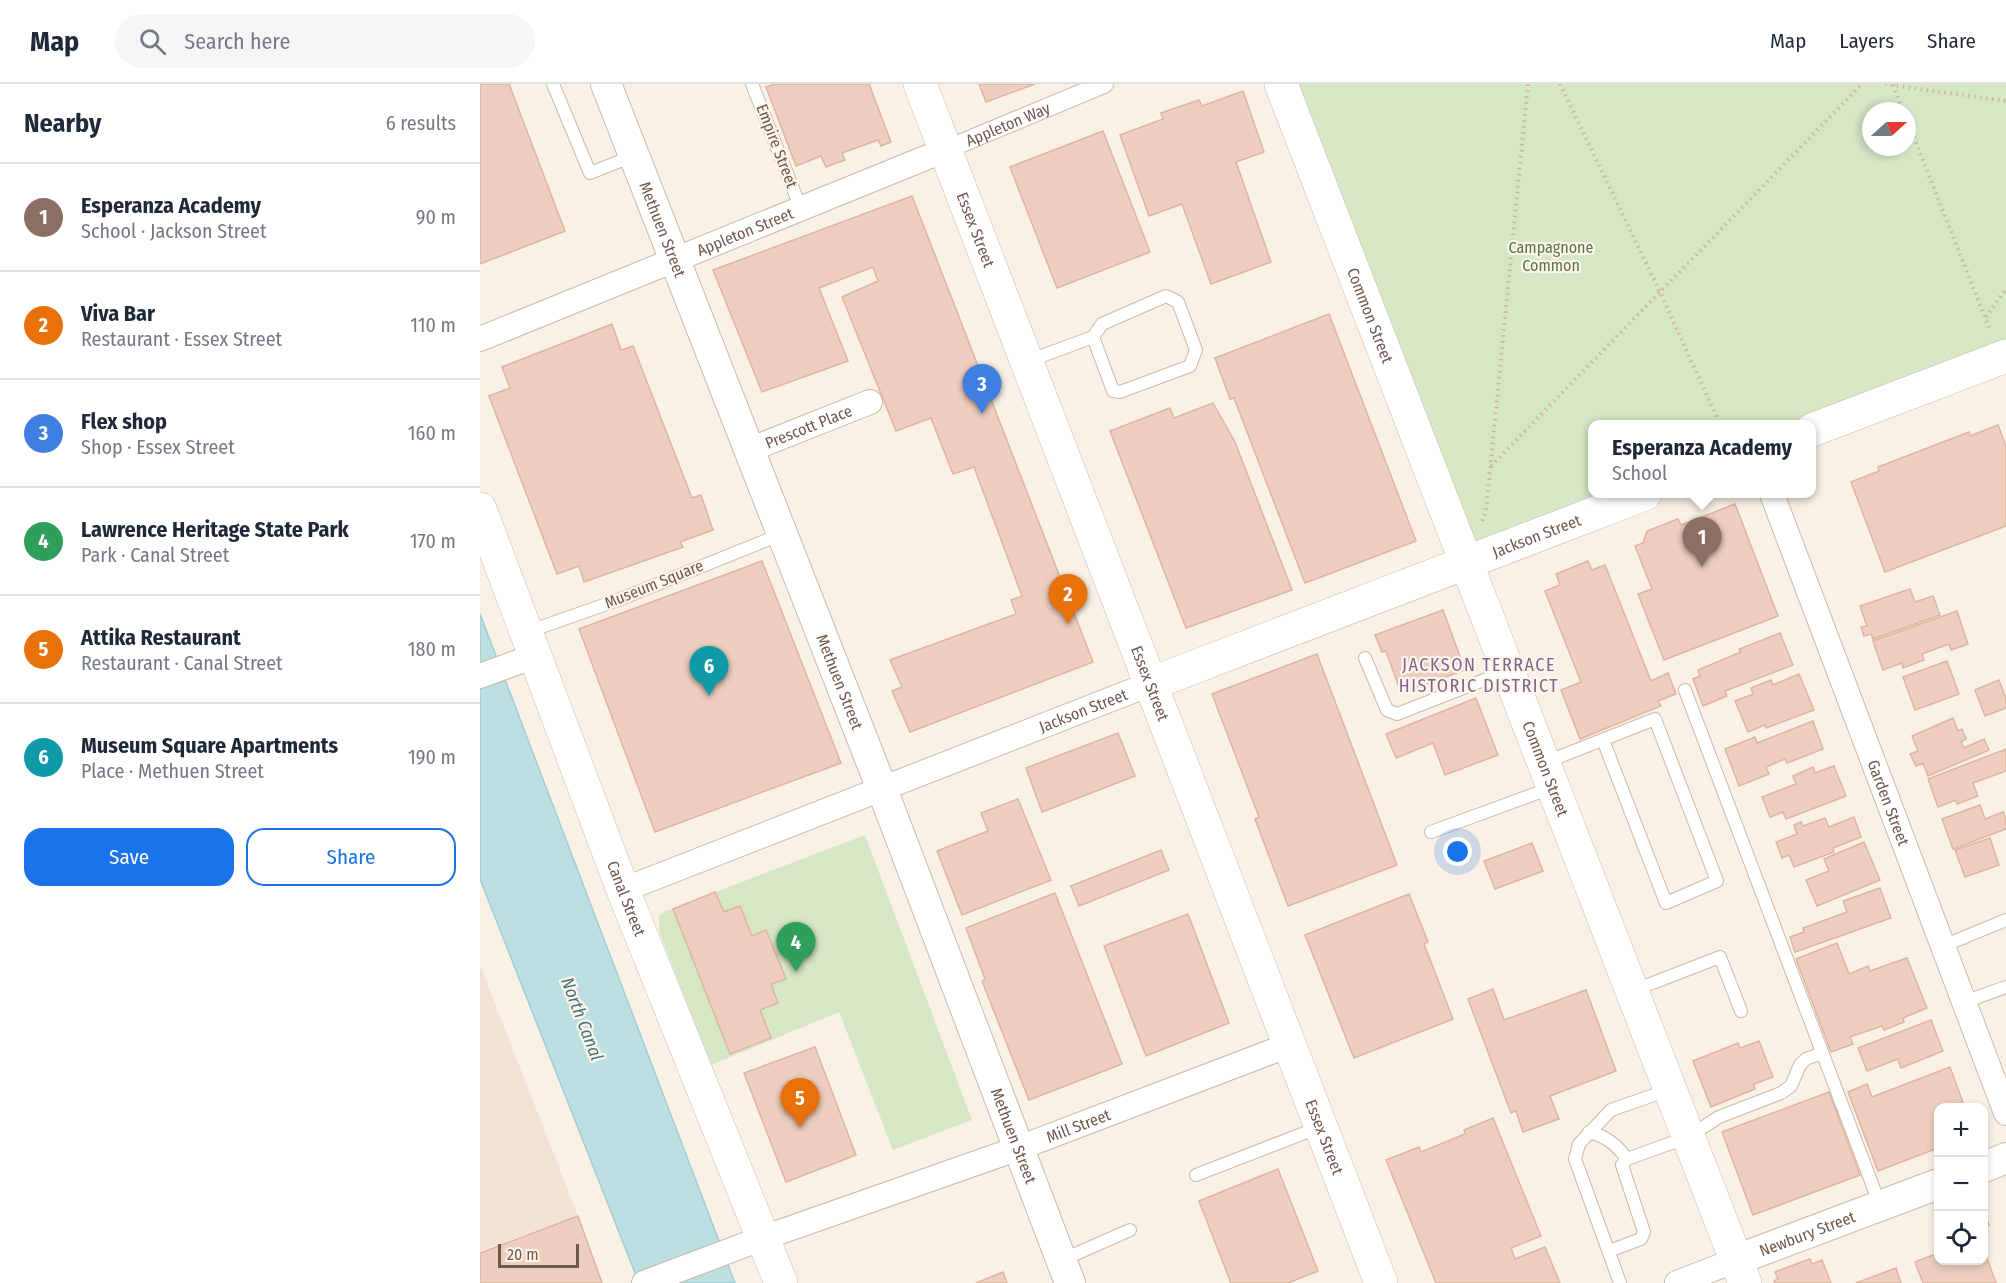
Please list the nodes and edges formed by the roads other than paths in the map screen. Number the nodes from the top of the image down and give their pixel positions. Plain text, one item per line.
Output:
1 (553, 84) edge
2 (606, 84) edge
3 (752, 84) edge
4 (920, 84) edge
5 (1104, 84) edge
6 (1281, 84) edge
7 (945, 150) junction
8 (633, 155) junction
9 (801, 209) junction
10 (675, 260) junction
11 (1093, 338) junction
12 (480, 339) edge
13 (1998, 343) edge
14 (1027, 362) junction
15 (870, 402) dead end
16 (1816, 428) edge
17 (749, 450) junction
18 (1634, 498) edge
19 (1774, 498) edge
20 (480, 509) edge
21 (782, 534) junction
22 (1466, 562) junction
23 (524, 651) junction
24 (1365, 658) dead end
25 (1508, 671) junction
26 (480, 676) edge
27 (1150, 684) junction
28 (1685, 690) dead end
29 (1603, 740) junction
30 (1548, 775) junction
31 (882, 789) junction
32 (1431, 832) dead end
33 (623, 890) junction
34 (2006, 920) edge
35 (1943, 946) junction
36 (2006, 987) edge
37 (1631, 992) junction
38 (1964, 1002) junction
39 (1741, 1011) dead end
40 (1289, 1045) junction
41 (1822, 1053) junction
42 (1669, 1090) junction
43 (2006, 1113) edge
44 (1321, 1127) junction
45 (1589, 1132) junction
46 (1688, 1137) junction
47 (1018, 1148) junction
48 (2006, 1158) edge
49 (1627, 1159) junction
50 (1988, 1165) edge
51 (1196, 1175) dead end
52 (1934, 1186) edge
53 (1881, 1206) junction
54 (1130, 1230) dead end
55 (763, 1238) junction
56 (1609, 1251) junction
57 (1065, 1271) edge
58 (1740, 1272) edge
59 (644, 1283) edge
60 (781, 1283) edge
61 (1381, 1283) edge
62 (1620, 1283) edge
63 (1677, 1283) edge

1 - 8 lane
2 - 8 street, Methuen Street
3 - 9 lane, Empire Street
4 - 7 main road, Essex Street
5 - 7 street, Appleton Way
6 - 22 main road, Common Street
7 - 9 street, Appleton Street
7 - 14 main road, Essex Street
8 - 10 street, Methuen Street
9 - 10 street, Appleton Street
10 - 12 street, Appleton Street
10 - 17 street, Methuen Street
11 - 11 lane
11 - 14 lane
13 - 16 main road
14 - 27 main road, Essex Street
15 - 17 street, Prescott Place
17 - 21 street, Methuen Street
18 - 22 main road, Jackson Street
19 - 35 street, Garden Street
20 - 23 main road, Canal Street
21 - 23 lane, Museum Square
21 - 31 street, Methuen Street
22 - 25 main road, Common Street
22 - 27 main road, Jackson Street
23 - 26 street
23 - 33 main road, Canal Street
24 - 25 lane
25 - 30 main road, Common Street
27 - 31 street, Jackson Street
27 - 40 main road, Essex Street
28 - 41 lane
29 - 29 lane
29 - 30 lane
30 - 32 lane
30 - 37 main road, Common Street
31 - 33 street, Jackson Street
31 - 47 street, Methuen Street
33 - 55 main road, Canal Street
34 - 35 lane
35 - 38 street, Garden Street
36 - 38 lane
37 - 39 lane
37 - 42 main road, Common Street
38 - 43 street, Garden Street
40 - 44 main road, Essex Street
40 - 47 street, Mill Street
41 - 46 lane
41 - 53 lane
42 - 45 lane
42 - 46 main road, Common Street
44 - 51 lane
44 - 61 main road, Essex Street
45 - 49 lane
45 - 56 lane
46 - 49 lane
46 - 58 main road, Common Street
47 - 55 street, Mill Street
47 - 57 street, Methuen Street
48 - 50 street
49 - 56 lane
52 - 53 street, Newbury Street
53 - 58 street, Newbury Street
54 - 57 lane
55 - 59 street, Mill Street
55 - 60 main road, Canal Street
56 - 62 lane
58 - 63 street, Newbury Street

